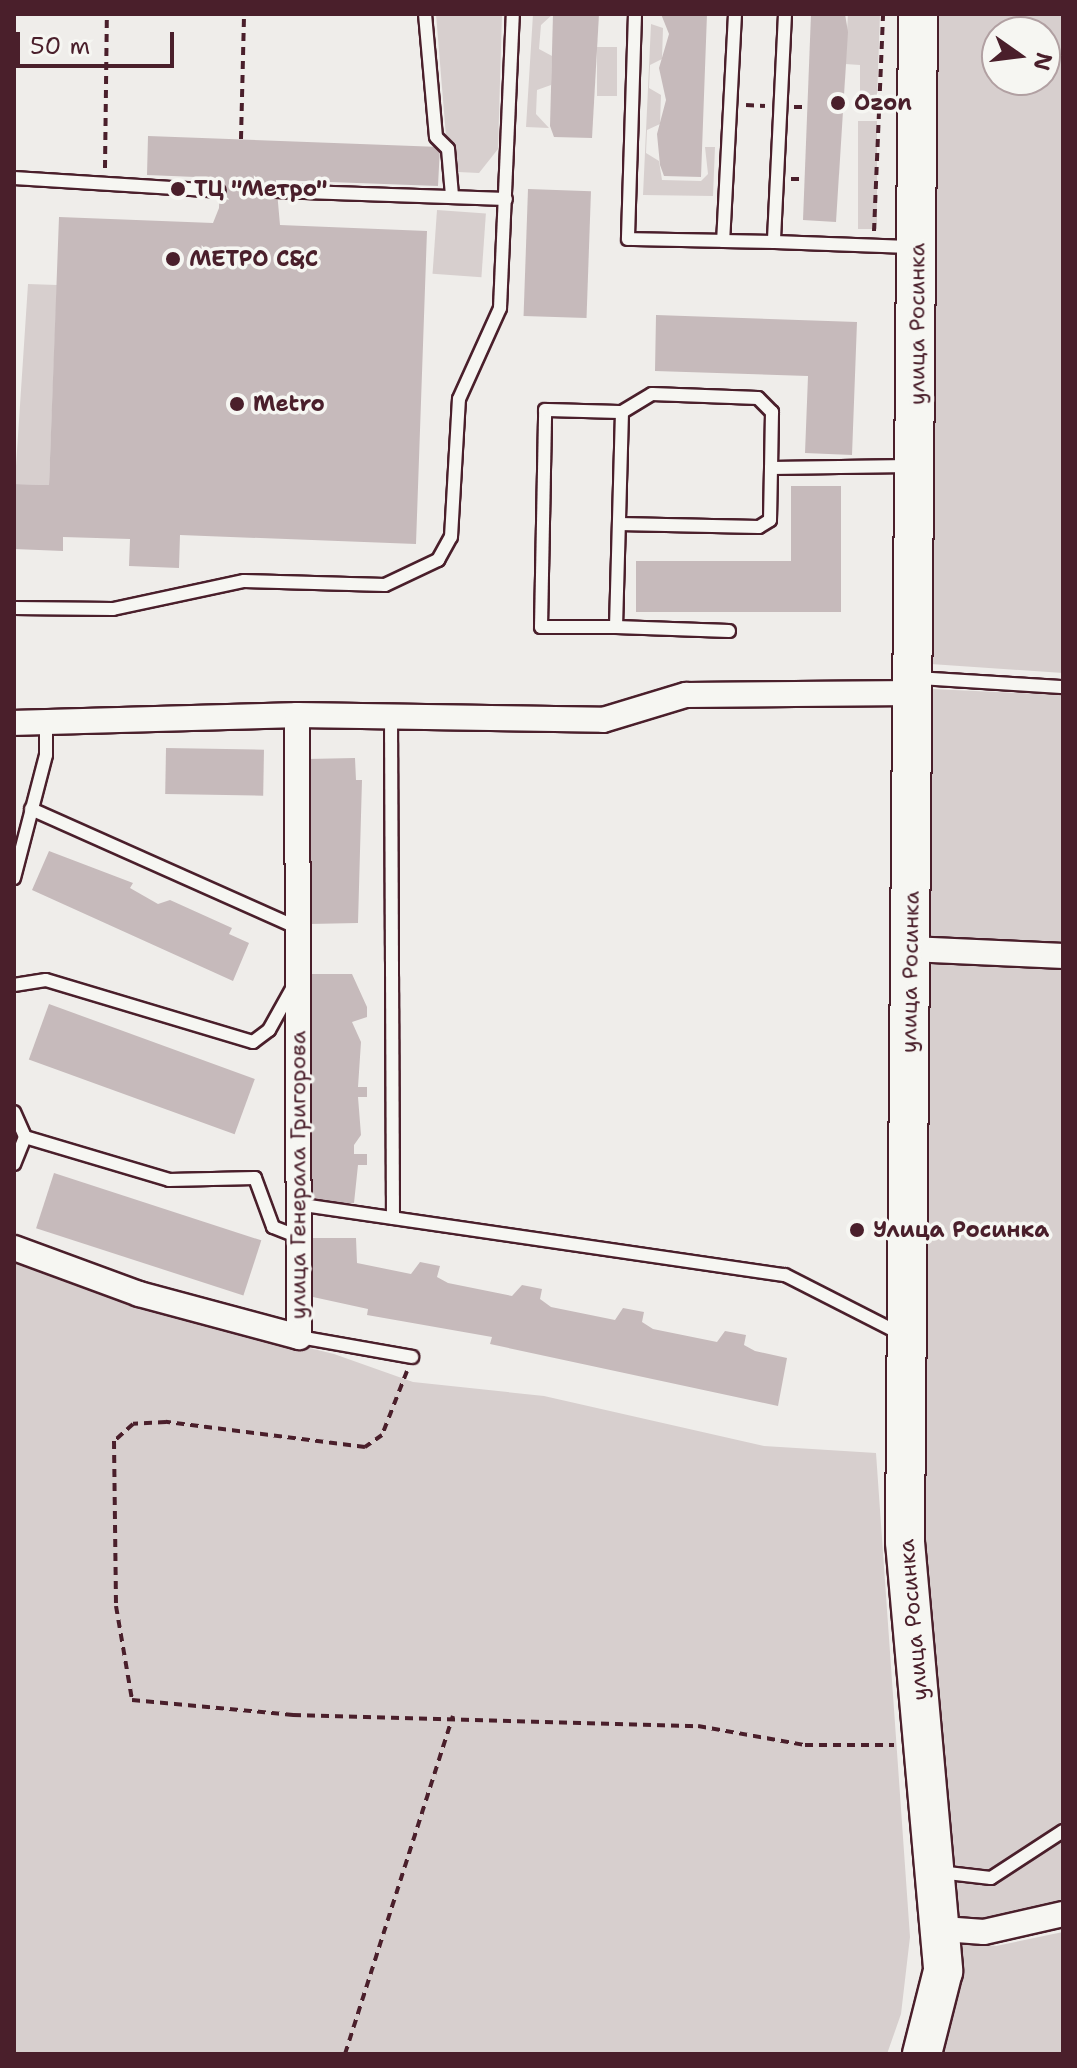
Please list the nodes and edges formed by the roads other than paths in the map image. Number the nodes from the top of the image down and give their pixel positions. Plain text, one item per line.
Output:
1 (425, 14) edge
2 (513, 14) edge
3 (635, 14) edge
4 (735, 14) edge
5 (785, 14) edge
6 (918, 14) edge
7 (14, 178) edge
8 (219, 191) dead end
9 (276, 191) dead end
10 (452, 196) junction
11 (506, 199) junction
12 (723, 241) junction
13 (774, 242) junction
14 (917, 248) junction
15 (622, 412) junction
16 (916, 466) junction
17 (771, 468) junction
18 (619, 524) junction
19 (14, 608) edge
20 (616, 627) junction
21 (729, 631) dead end
22 (914, 685) junction
23 (1063, 687) edge
24 (297, 715) junction
25 (391, 718) junction
26 (14, 723) edge
27 (46, 724) junction
28 (31, 809) junction
29 (15, 857) edge
30 (14, 878) edge
31 (296, 927) junction
32 (911, 949) junction
33 (1063, 956) edge
34 (296, 981) junction
35 (14, 985) edge
36 (14, 1112) edge
37 (25, 1137) junction
38 (14, 1164) edge
39 (303, 1205) junction
40 (393, 1218) junction
41 (303, 1237) junction
42 (14, 1248) edge
43 (904, 1336) junction
44 (299, 1337) junction
45 (412, 1357) road end
46 (1063, 1831) edge
47 (939, 1872) junction
48 (1063, 1914) edge
49 (943, 1929) junction
50 (922, 2054) edge

1 - 10 lane
2 - 11 lane
3 - 12 lane
4 - 12 lane
5 - 13 lane
6 - 14 main road, улица Росинка
7 - 8 lane
9 - 10 lane
10 - 11 lane
11 - 19 lane
12 - 13 lane
13 - 14 lane
14 - 16 main road, улица Росинка
15 - 17 lane
15 - 18 lane
15 - 20 lane
16 - 17 lane
16 - 22 main road, улица Росинка
17 - 18 lane
18 - 20 lane
20 - 21 lane
22 - 23 lane
22 - 25 street
22 - 32 main road, улица Росинка
24 - 25 street
24 - 27 street
24 - 31 street, улица Генерала Григорова
25 - 40 lane
26 - 27 street
27 - 28 lane
28 - 29 lane
28 - 31 lane
29 - 30 lane
31 - 34 street, улица Генерала Григорова
32 - 33 street
32 - 43 main road, улица Росинка
34 - 35 lane
34 - 39 street, улица Генерала Григорова
36 - 37 lane
37 - 38 lane
37 - 41 lane
39 - 40 lane
39 - 41 street, улица Генерала Григорова
40 - 43 lane
41 - 44 street, улица Генерала Григорова
42 - 44 street, улица Генерала Григорова
43 - 47 main road, улица Росинка
44 - 45 lane
46 - 47 lane
47 - 49 main road, улица Росинка
48 - 49 street
49 - 50 main road, улица Росинка

